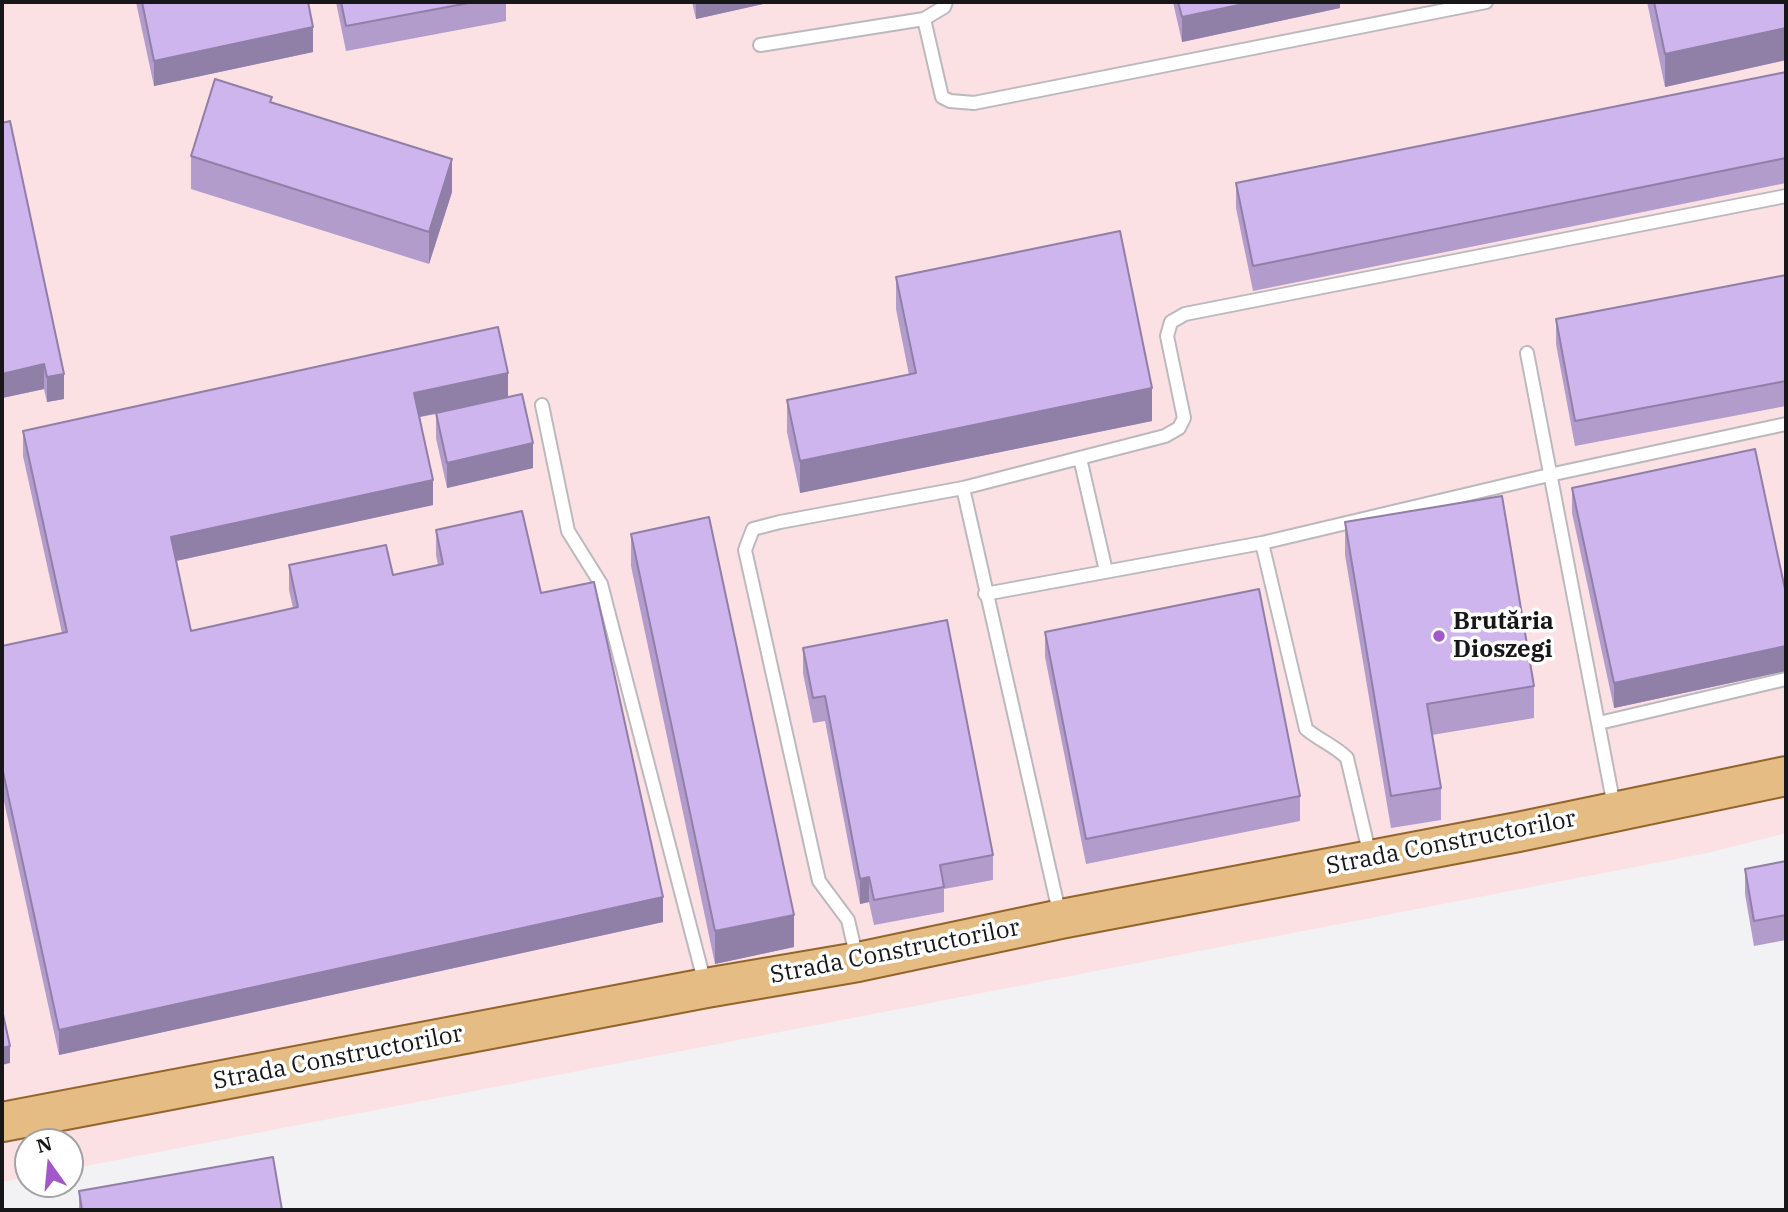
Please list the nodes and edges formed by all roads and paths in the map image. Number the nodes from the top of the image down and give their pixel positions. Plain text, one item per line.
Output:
1 (946, 2) edge
2 (1486, 2) edge
3 (924, 19) junction
4 (760, 45) dead end
5 (1786, 196) edge
6 (1527, 353) dead end
7 (542, 405) dead end
8 (1786, 424) edge
9 (1080, 458) junction
10 (1549, 475) junction
11 (962, 488) junction
12 (1262, 543) junction
13 (1105, 572) junction
14 (985, 594) junction
15 (1786, 680) edge
16 (1599, 723) junction
17 (1786, 776) edge
18 (1615, 810) junction
19 (1371, 860) junction
20 (1060, 919) junction
21 (858, 962) junction
22 (706, 988) junction
23 (2, 1122) edge

1 - 3 lane
2 - 3 lane
3 - 4 lane
5 - 9 lane
6 - 10 lane
7 - 22 lane
8 - 10 lane
9 - 11 lane
9 - 13 lane
10 - 12 lane
10 - 16 lane
11 - 14 lane
11 - 21 lane
12 - 13 lane
12 - 19 lane
13 - 14 lane
14 - 20 lane
15 - 16 lane
16 - 18 lane
17 - 18 main road, Strada Constructorilor
18 - 19 main road, Strada Constructorilor
19 - 20 main road, Strada Constructorilor
20 - 21 main road, Strada Constructorilor
21 - 22 main road, Strada Constructorilor
22 - 23 main road, Strada Constructorilor

